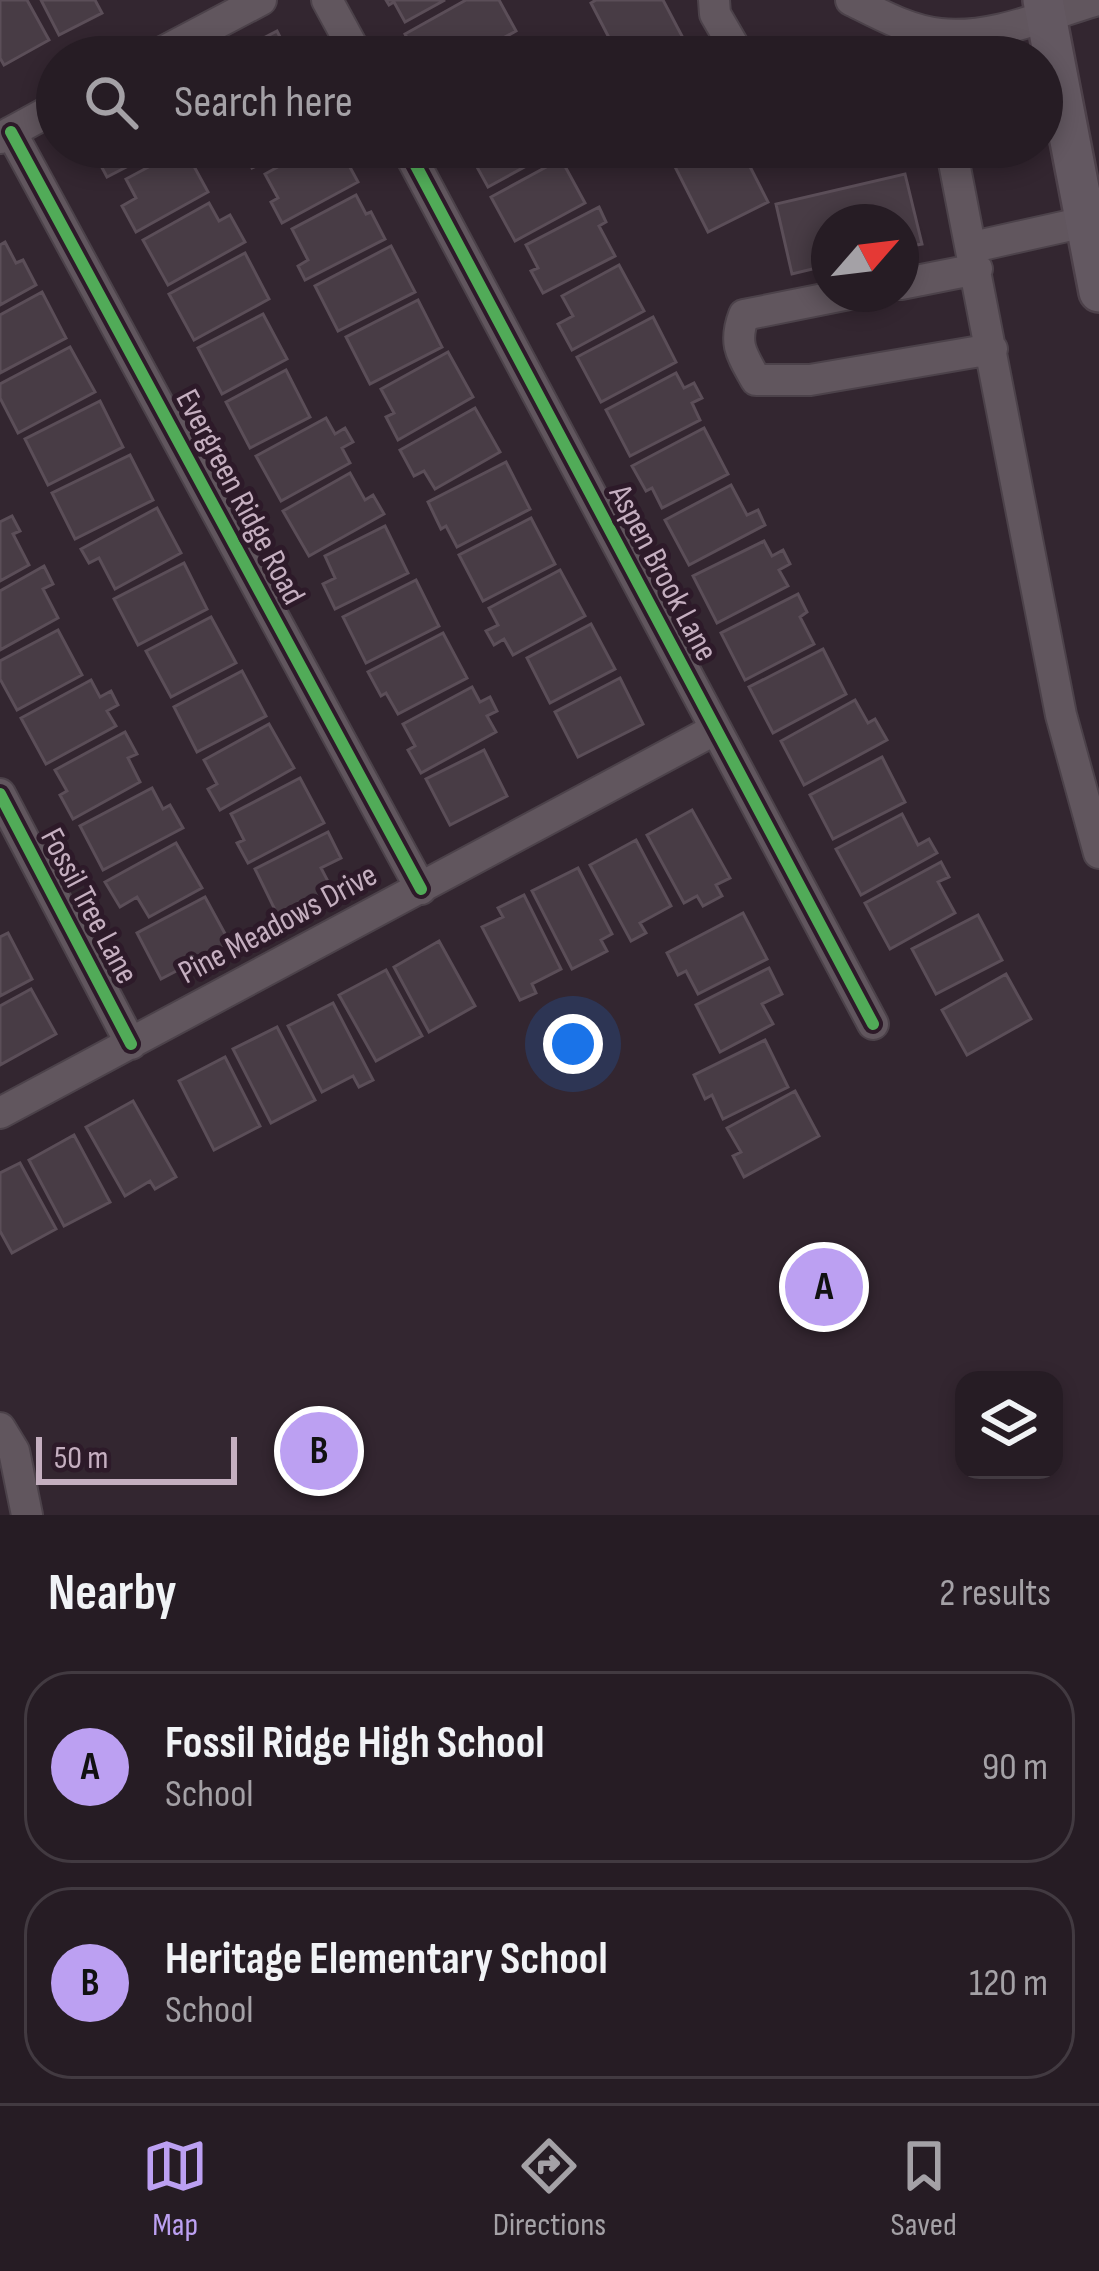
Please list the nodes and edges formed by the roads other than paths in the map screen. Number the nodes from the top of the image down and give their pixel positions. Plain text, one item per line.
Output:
1 (261, 0) edge
2 (327, 0) edge
3 (714, 0) edge
4 (851, 0) edge
5 (1098, 0) edge
6 (1045, 8) edge
7 (193, 36) edge
8 (347, 36) edge
9 (728, 36) edge
10 (1063, 107) edge
11 (36, 118) edge
12 (6, 134) edge
13 (417, 168) edge
14 (956, 168) edge
15 (1084, 222) junction
16 (975, 258) junction
17 (919, 278) edge
18 (1099, 292) edge
19 (811, 302) edge
20 (992, 349) junction
21 (716, 729) junction
22 (0, 794) edge
23 (1099, 853) edge
24 (422, 889) junction
25 (873, 1024) dead end
26 (131, 1044) junction
27 (0, 1113) edge
28 (0, 1428) edge
29 (27, 1515) edge

1 - 7 street
2 - 8 street
3 - 9 street
4 - 6 street
5 - 6 street
10 - 15 main road
11 - 12 street
12 - 24 street, Evergreen Ridge Road
13 - 21 street, Aspen Brook Lane
14 - 16 street
15 - 16 street
15 - 18 main road
16 - 17 street
16 - 20 street
19 - 20 street
20 - 23 street
21 - 24 street, Pine Meadows Drive
21 - 25 street, Aspen Brook Lane
22 - 26 street, Fossil Tree Lane
24 - 26 street, Pine Meadows Drive
26 - 27 street, Pine Meadows Drive
28 - 29 street

